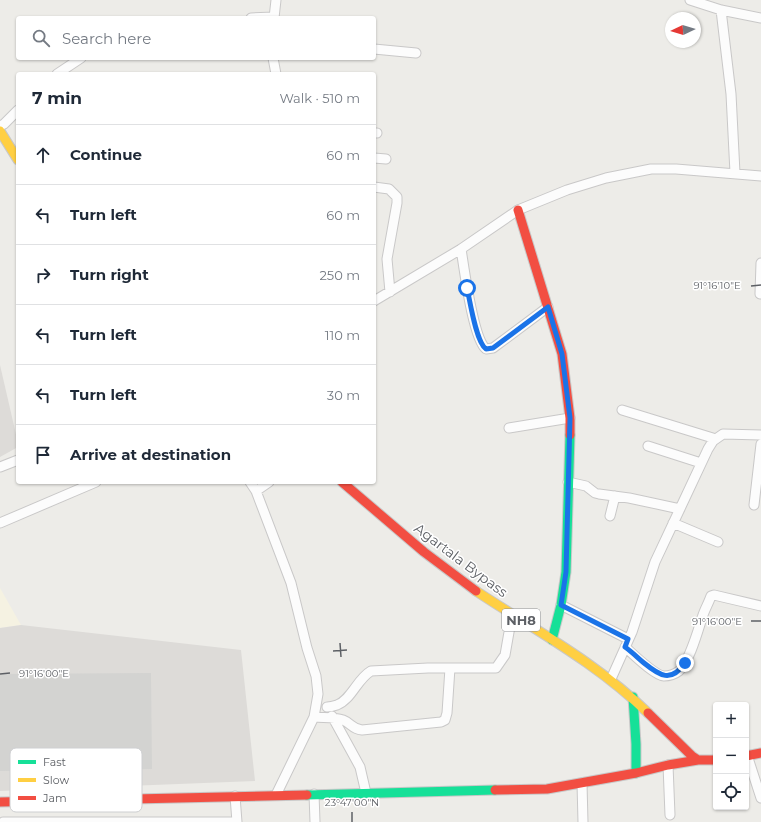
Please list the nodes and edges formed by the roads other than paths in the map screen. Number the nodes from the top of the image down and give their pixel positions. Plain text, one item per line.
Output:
1 (276, 0) edge
2 (690, 0) edge
3 (721, 10) junction
4 (274, 16) edge
5 (761, 18) edge
6 (376, 49) edge
7 (416, 53) dead end
8 (78, 60) edge
9 (273, 60) edge
10 (60, 72) edge
11 (276, 72) edge
12 (16, 112) edge
13 (0, 126) edge
14 (0, 132) edge
15 (16, 157) edge
16 (376, 158) edge
17 (386, 159) dead end
18 (735, 173) junction
19 (761, 176) edge
20 (376, 187) edge
21 (518, 210) junction
22 (461, 249) junction
23 (761, 263) edge
24 (390, 292) junction
25 (760, 294) dead end
26 (376, 300) edge
27 (548, 307) junction
28 (622, 410) dead end
29 (570, 418) junction
30 (509, 428) dead end
31 (761, 435) edge
32 (716, 439) junction
33 (761, 444) edge
34 (648, 446) dead end
35 (16, 461) edge
36 (701, 463) junction
37 (0, 467) edge
38 (568, 482) junction
39 (91, 484) edge
40 (251, 484) edge
41 (266, 484) edge
42 (344, 484) edge
43 (256, 491) junction
44 (615, 496) junction
45 (754, 505) dead end
46 (680, 509) junction
47 (610, 516) dead end
48 (0, 523) edge
49 (673, 523) junction
50 (718, 542) dead end
51 (561, 605) junction
52 (761, 606) edge
53 (512, 615) junction
54 (552, 640) junction
55 (627, 643) junction
56 (450, 668) junction
57 (611, 679) junction
58 (632, 697) junction
59 (317, 698) junction
60 (327, 707) junction
61 (314, 717) junction
62 (334, 718) junction
63 (761, 753) edge
64 (749, 756) edge
65 (698, 760) junction
66 (713, 760) edge
67 (749, 762) edge
68 (668, 765) junction
69 (636, 773) junction
70 (582, 783) junction
71 (366, 793) junction
72 (314, 794) junction
73 (276, 795) junction
74 (235, 796) junction
75 (142, 798) edge
76 (761, 798) edge
77 (0, 802) edge
78 (10, 802) edge
79 (670, 815) dead end
80 (3, 822) edge
81 (172, 822) edge
82 (237, 822) edge
83 (315, 822) edge
84 (583, 822) edge

1 - 4 street
2 - 3 street
3 - 5 street
3 - 18 street
6 - 7 street
8 - 10 street
9 - 11 street
12 - 13 street
14 - 15 main road
16 - 17 street
18 - 19 street
18 - 21 street
20 - 24 street
21 - 22 street
21 - 27 main road
22 - 24 street
22 - 27 street
23 - 25 street
24 - 26 street
27 - 29 main road
28 - 32 street
29 - 30 street
29 - 38 main road
31 - 32 street
32 - 36 street
33 - 45 street
34 - 36 street
35 - 37 street
36 - 46 street
38 - 44 street
38 - 51 main road
39 - 48 street
40 - 43 street
41 - 43 street
42 - 53 main road, Agartala Bypass / NH8
43 - 59 street
44 - 46 street
44 - 47 street
46 - 49 street
49 - 50 street
49 - 55 street
51 - 54 main road
51 - 55 street
52 - 55 street
53 - 54 main road, Agartala Bypass / NH8
53 - 56 street
54 - 57 main road, Agartala Bypass / NH8
55 - 57 street
56 - 60 street
56 - 62 street
57 - 58 main road, Agartala Bypass / NH8
58 - 65 main road, Agartala Bypass / NH8
58 - 69 main road
59 - 60 street
59 - 61 street
60 - 62 street
61 - 62 street
61 - 73 street
62 - 71 street
63 - 64 main road
65 - 66 main road
65 - 68 main road
67 - 76 street
68 - 69 main road
68 - 79 street
69 - 70 main road
70 - 71 main road
70 - 84 street
71 - 72 main road
72 - 73 main road
72 - 83 street
73 - 74 main road
74 - 75 main road
74 - 82 street
77 - 78 main road
80 - 81 street
81 - 82 street

